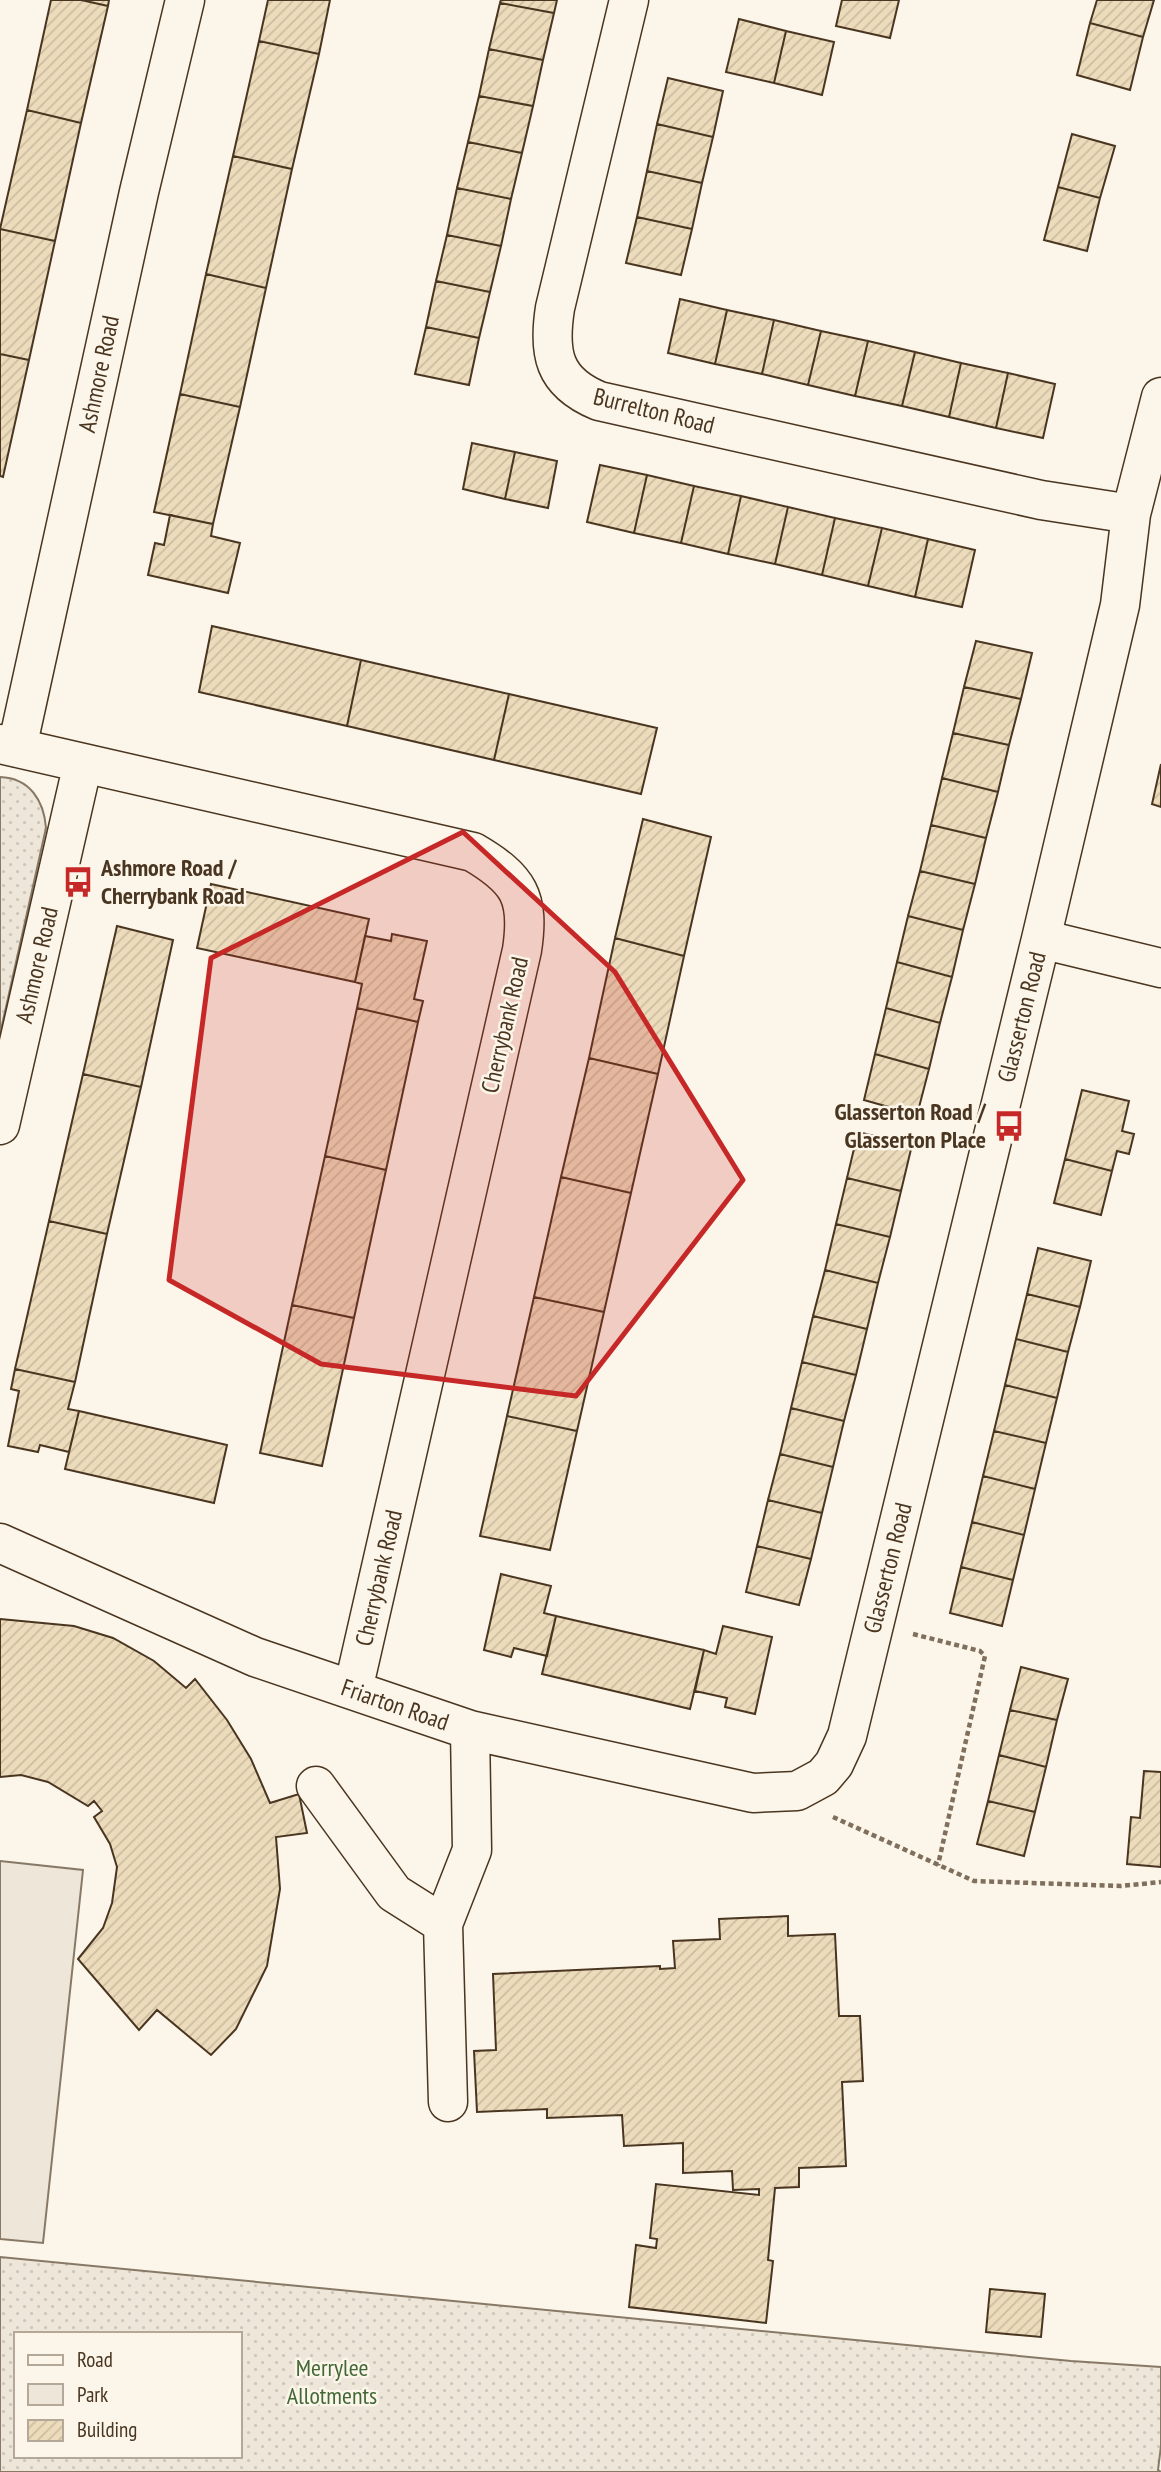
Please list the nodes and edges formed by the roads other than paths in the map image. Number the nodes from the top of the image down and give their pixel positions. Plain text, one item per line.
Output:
1 (185, 0) edge
2 (629, 0) edge
3 (1161, 397) edge
4 (1130, 514) junction
5 (9, 746) edge
6 (83, 763) junction
7 (1041, 939) junction
8 (1161, 968) edge
9 (0, 1125) edge
10 (0, 1543) edge
11 (353, 1690) junction
12 (470, 1730) junction
13 (316, 1786) dead end
14 (794, 1789) joint
15 (443, 1924) junction
16 (448, 2102) dead end

1 - 5 street, Ashmore Road
2 - 4 street, Burrelton Road
3 - 4 street, Glasserton Road
4 - 7 street, Glasserton Road
5 - 6 street, Cherrybank Road
6 - 9 street, Ashmore Road
6 - 11 street, Cherrybank Road
7 - 8 street
7 - 14 street, Glasserton Road
10 - 11 street, Friarton Road
11 - 12 street, Friarton Road
12 - 14 street, Friarton Road
12 - 15 street
13 - 15 street
15 - 16 street

